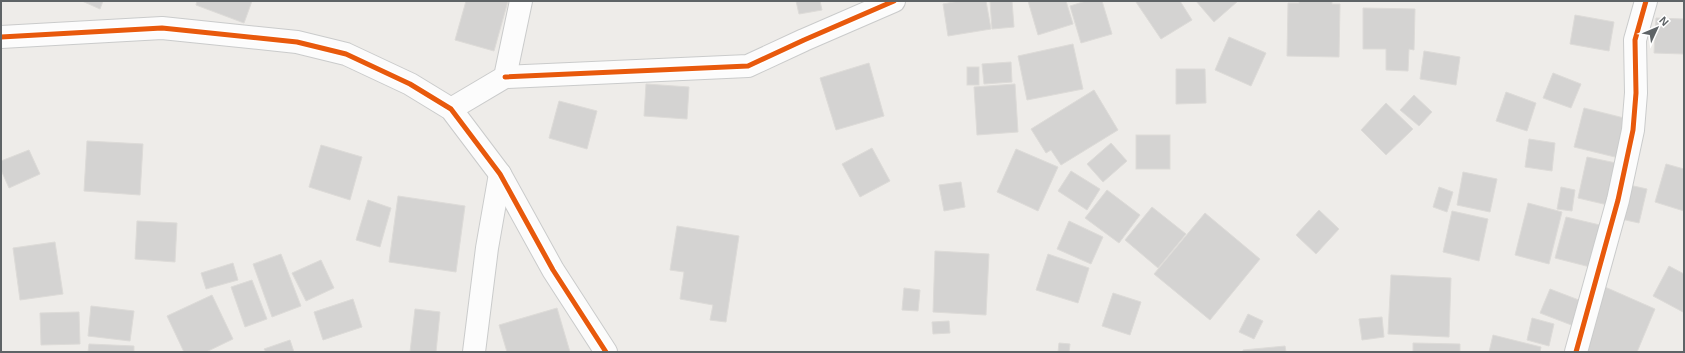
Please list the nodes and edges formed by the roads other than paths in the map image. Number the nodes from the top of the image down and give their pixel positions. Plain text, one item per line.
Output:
1 (521, 1) edge
2 (894, 1) edge
3 (1646, 1) edge
4 (1, 38) edge
5 (505, 77) junction
6 (451, 108) junction
7 (500, 174) junction
8 (474, 352) edge
9 (606, 352) edge
10 (1576, 352) edge

1 - 5 street
2 - 5 street
3 - 10 street
4 - 6 street
5 - 6 street
6 - 7 street
7 - 8 street
7 - 9 street

